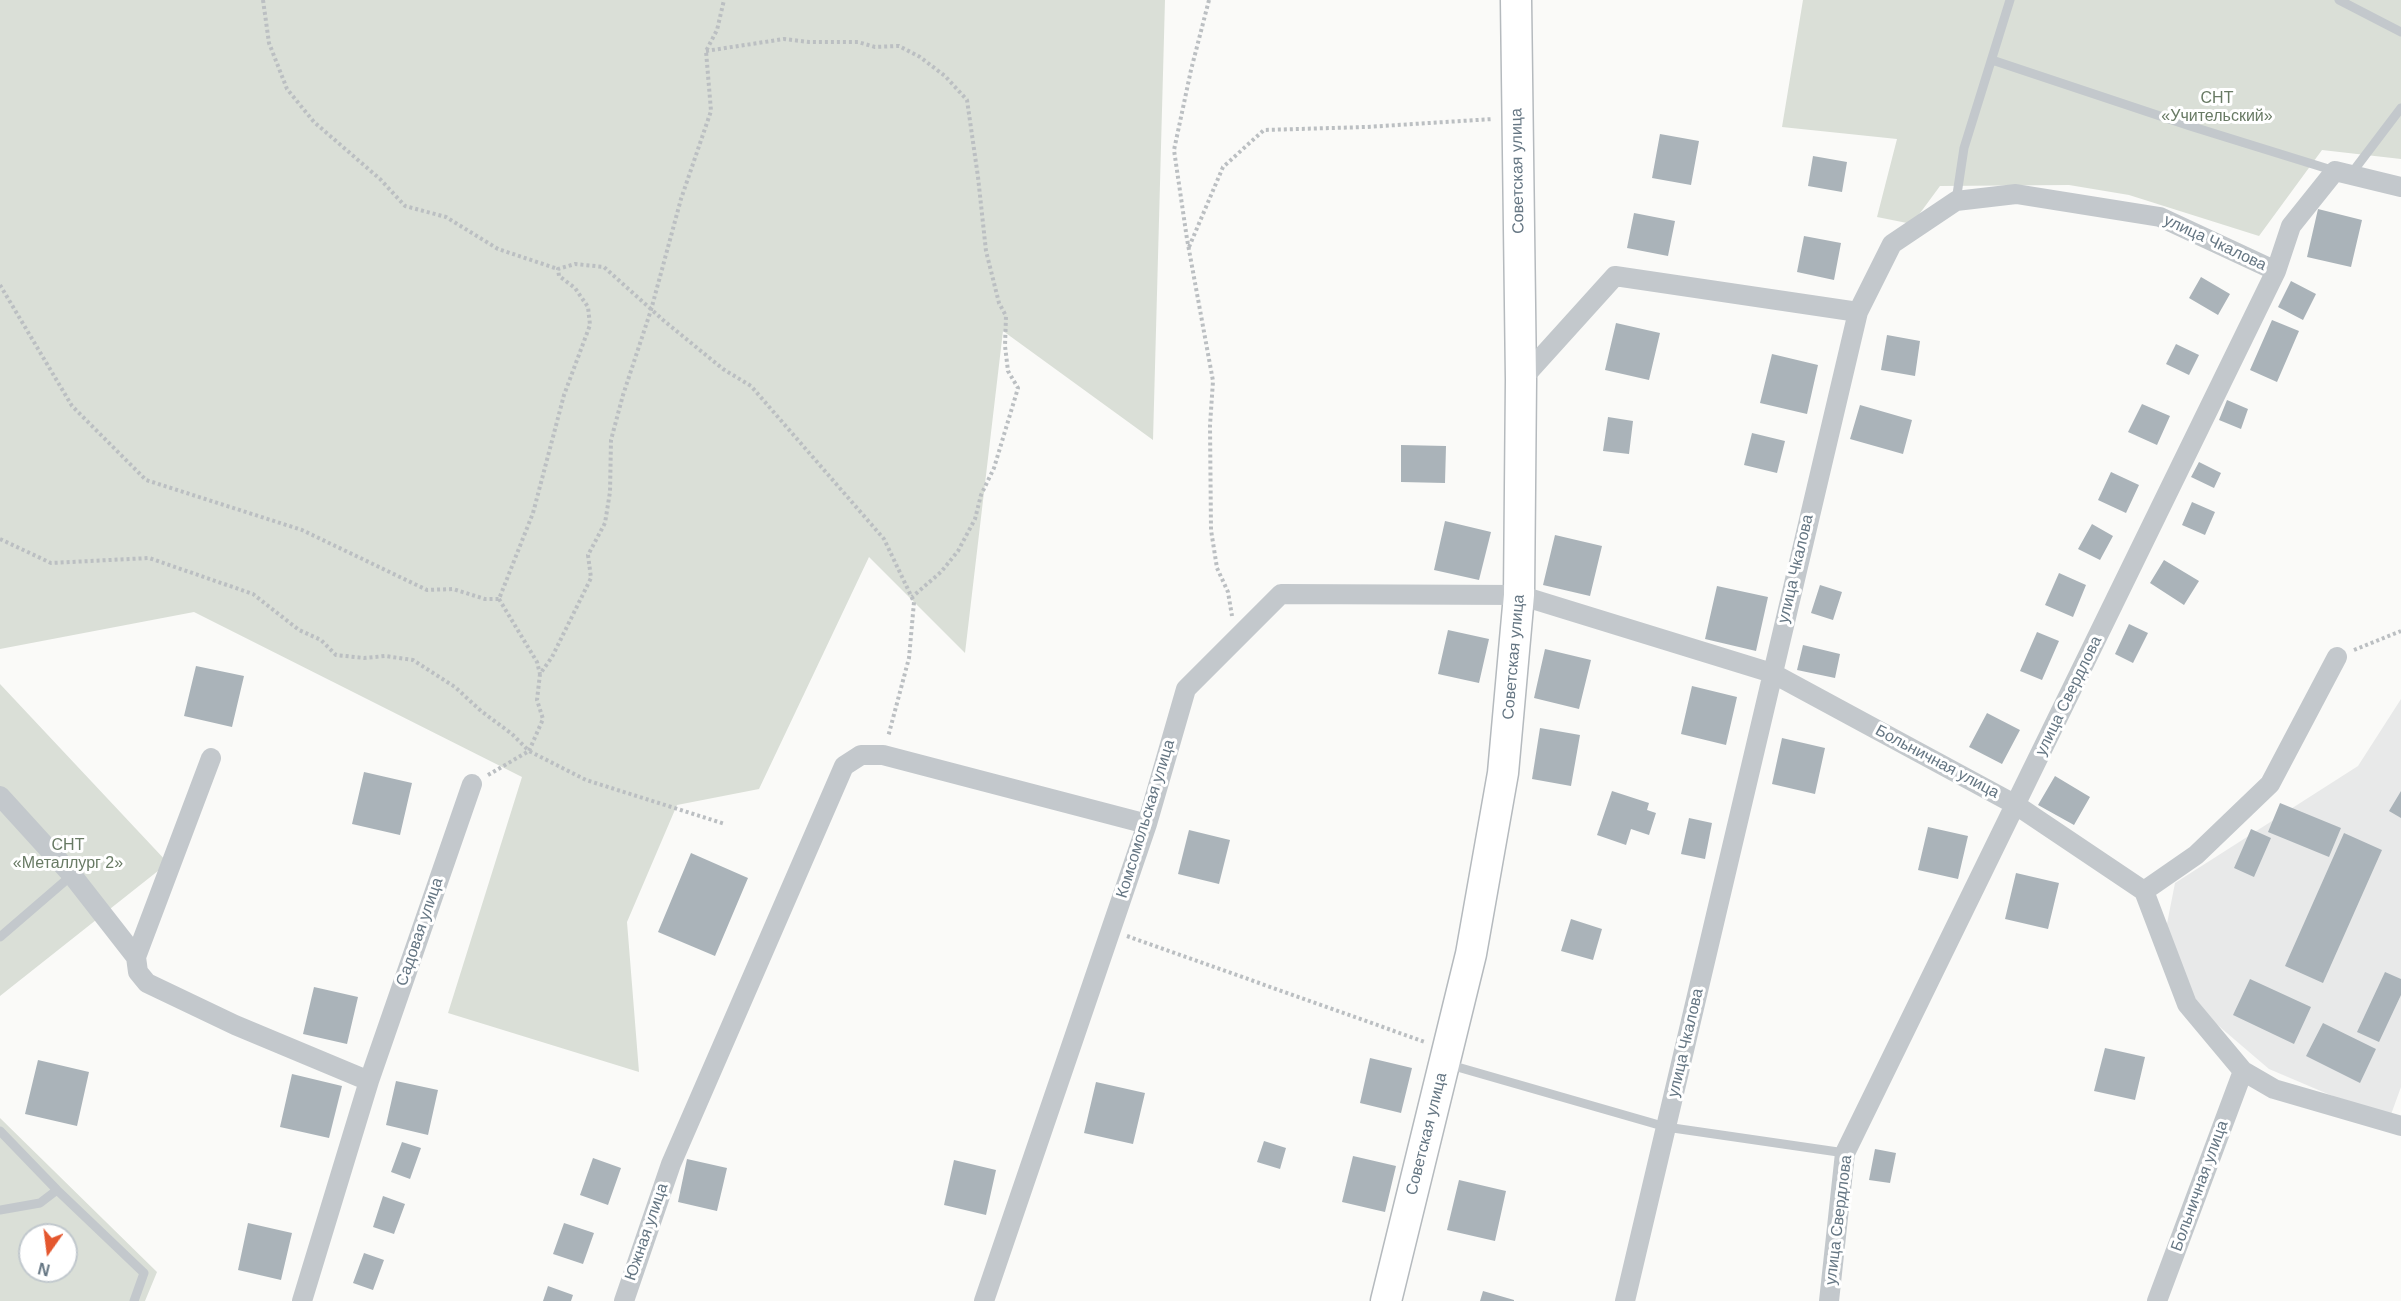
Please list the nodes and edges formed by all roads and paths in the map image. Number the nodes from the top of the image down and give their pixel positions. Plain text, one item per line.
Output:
1 (263, 0) edge
2 (724, 0) edge
3 (1209, 0) edge
4 (1516, 0) edge
5 (2010, 0) edge
6 (2339, 0) edge
7 (2401, 33) edge
8 (706, 51) junction
9 (1992, 60) junction
10 (2401, 108) edge
11 (1517, 118) junction
12 (2342, 174) junction
13 (2401, 187) edge
14 (1956, 201) junction
15 (1188, 248) junction
16 (558, 269) junction
17 (2276, 271) junction
18 (0, 285) edge
19 (651, 310) junction
20 (1858, 312) junction
21 (1521, 380) junction
22 (0, 539) edge
23 (1520, 595) junction
24 (912, 597) junction
25 (499, 599) junction
26 (2401, 631) edge
27 (1228, 647) junction
28 (2337, 657) joint
29 (1772, 673) junction
30 (540, 675) junction
31 (528, 751) junction
32 (883, 755) junction
33 (211, 758) dead end
34 (472, 784) joint
35 (0, 796) edge
36 (2016, 805) junction
37 (725, 824) dead end
38 (1147, 824) junction
39 (72, 875) junction
40 (2144, 891) junction
41 (1110, 930) junction
42 (0, 937) edge
43 (136, 957) junction
44 (1437, 1053) junction
45 (2243, 1071) junction
46 (369, 1081) junction
47 (2401, 1126) edge
48 (1666, 1127) junction
49 (0, 1131) edge
50 (1845, 1153) junction
51 (57, 1190) junction
52 (0, 1210) edge
53 (134, 1301) edge
54 (302, 1301) edge
55 (624, 1301) edge
56 (984, 1301) edge
57 (1386, 1301) edge
58 (1625, 1301) edge
59 (1829, 1301) edge
60 (2157, 1301) edge

1 - 16 path
2 - 8 path
3 - 15 path
4 - 11 main road, Советская улица
5 - 9 lane
6 - 7 lane
8 - 19 path
8 - 24 path
9 - 12 lane
9 - 14 lane
10 - 12 lane
11 - 15 path
11 - 21 main road, Советская улица
12 - 13 street
12 - 17 street, улица Свердлова
14 - 17 street, улица Чкалова
14 - 20 street, улица Чкалова
15 - 27 path
16 - 19 path
16 - 25 path
17 - 36 street, улица Свердлова
18 - 25 path
19 - 24 path
19 - 30 path
20 - 21 street
20 - 29 street, улица Чкалова
21 - 23 main road, Советская улица
22 - 31 path
23 - 27 street, Комсомольская улица
23 - 29 street, Больничная улица
23 - 44 main road, Советская улица
24 - 32 path
25 - 30 path
26 - 28 path
27 - 38 street, Комсомольская улица
28 - 40 street
29 - 36 street, Больничная улица
29 - 48 street, улица Чкалова
30 - 31 path
31 - 34 path
31 - 37 path
32 - 38 street
32 - 55 street, Южная улица
33 - 43 street
34 - 46 street, Садовая улица
35 - 39 street
36 - 40 street, Больничная улица
36 - 50 street, улица Свердлова
38 - 41 street, Комсомольская улица
39 - 42 lane
39 - 43 street
40 - 45 street
41 - 44 path
41 - 56 street, Комсомольская улица
43 - 46 street
44 - 48 lane
44 - 57 main road, Советская улица
45 - 47 street
45 - 60 street, Больничная улица
46 - 54 street, Садовая улица
48 - 50 lane
48 - 58 street, улица Чкалова
49 - 51 lane
50 - 59 street, улица Свердлова
51 - 52 lane
51 - 53 lane

